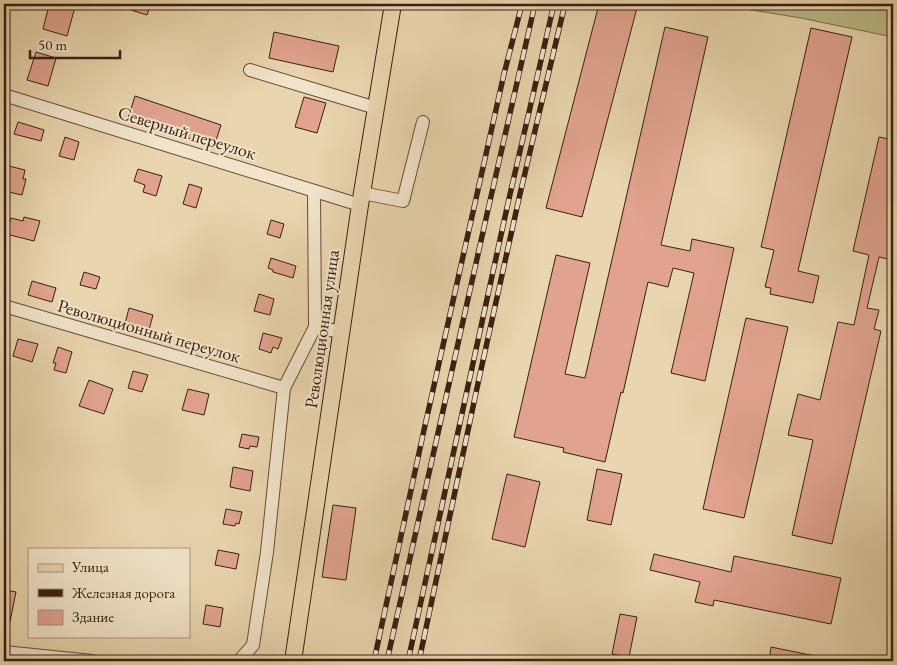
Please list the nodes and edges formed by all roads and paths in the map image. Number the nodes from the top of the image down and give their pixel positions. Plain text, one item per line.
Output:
1 (393, 4) edge
2 (250, 70) dead end
3 (4, 94) edge
4 (376, 108) junction
5 (423, 122) dead end
6 (314, 191) junction
7 (361, 199) junction
8 (4, 306) edge
9 (315, 328) junction
10 (342, 332) junction
11 (284, 388) junction
12 (6, 655) edge
13 (92, 661) edge
14 (239, 661) edge
15 (293, 661) edge

1 - 4 main road, Революционная улица
2 - 4 street
3 - 6 street, Северный переулок
4 - 7 main road, Революционная улица
5 - 7 street, Северный переулок
6 - 7 street, Северный переулок
6 - 9 street
7 - 10 main road, Революционная улица
8 - 11 street, Революционный переулок
9 - 10 street
9 - 11 street
10 - 15 main road, Революционная улица
11 - 14 street
12 - 13 street

